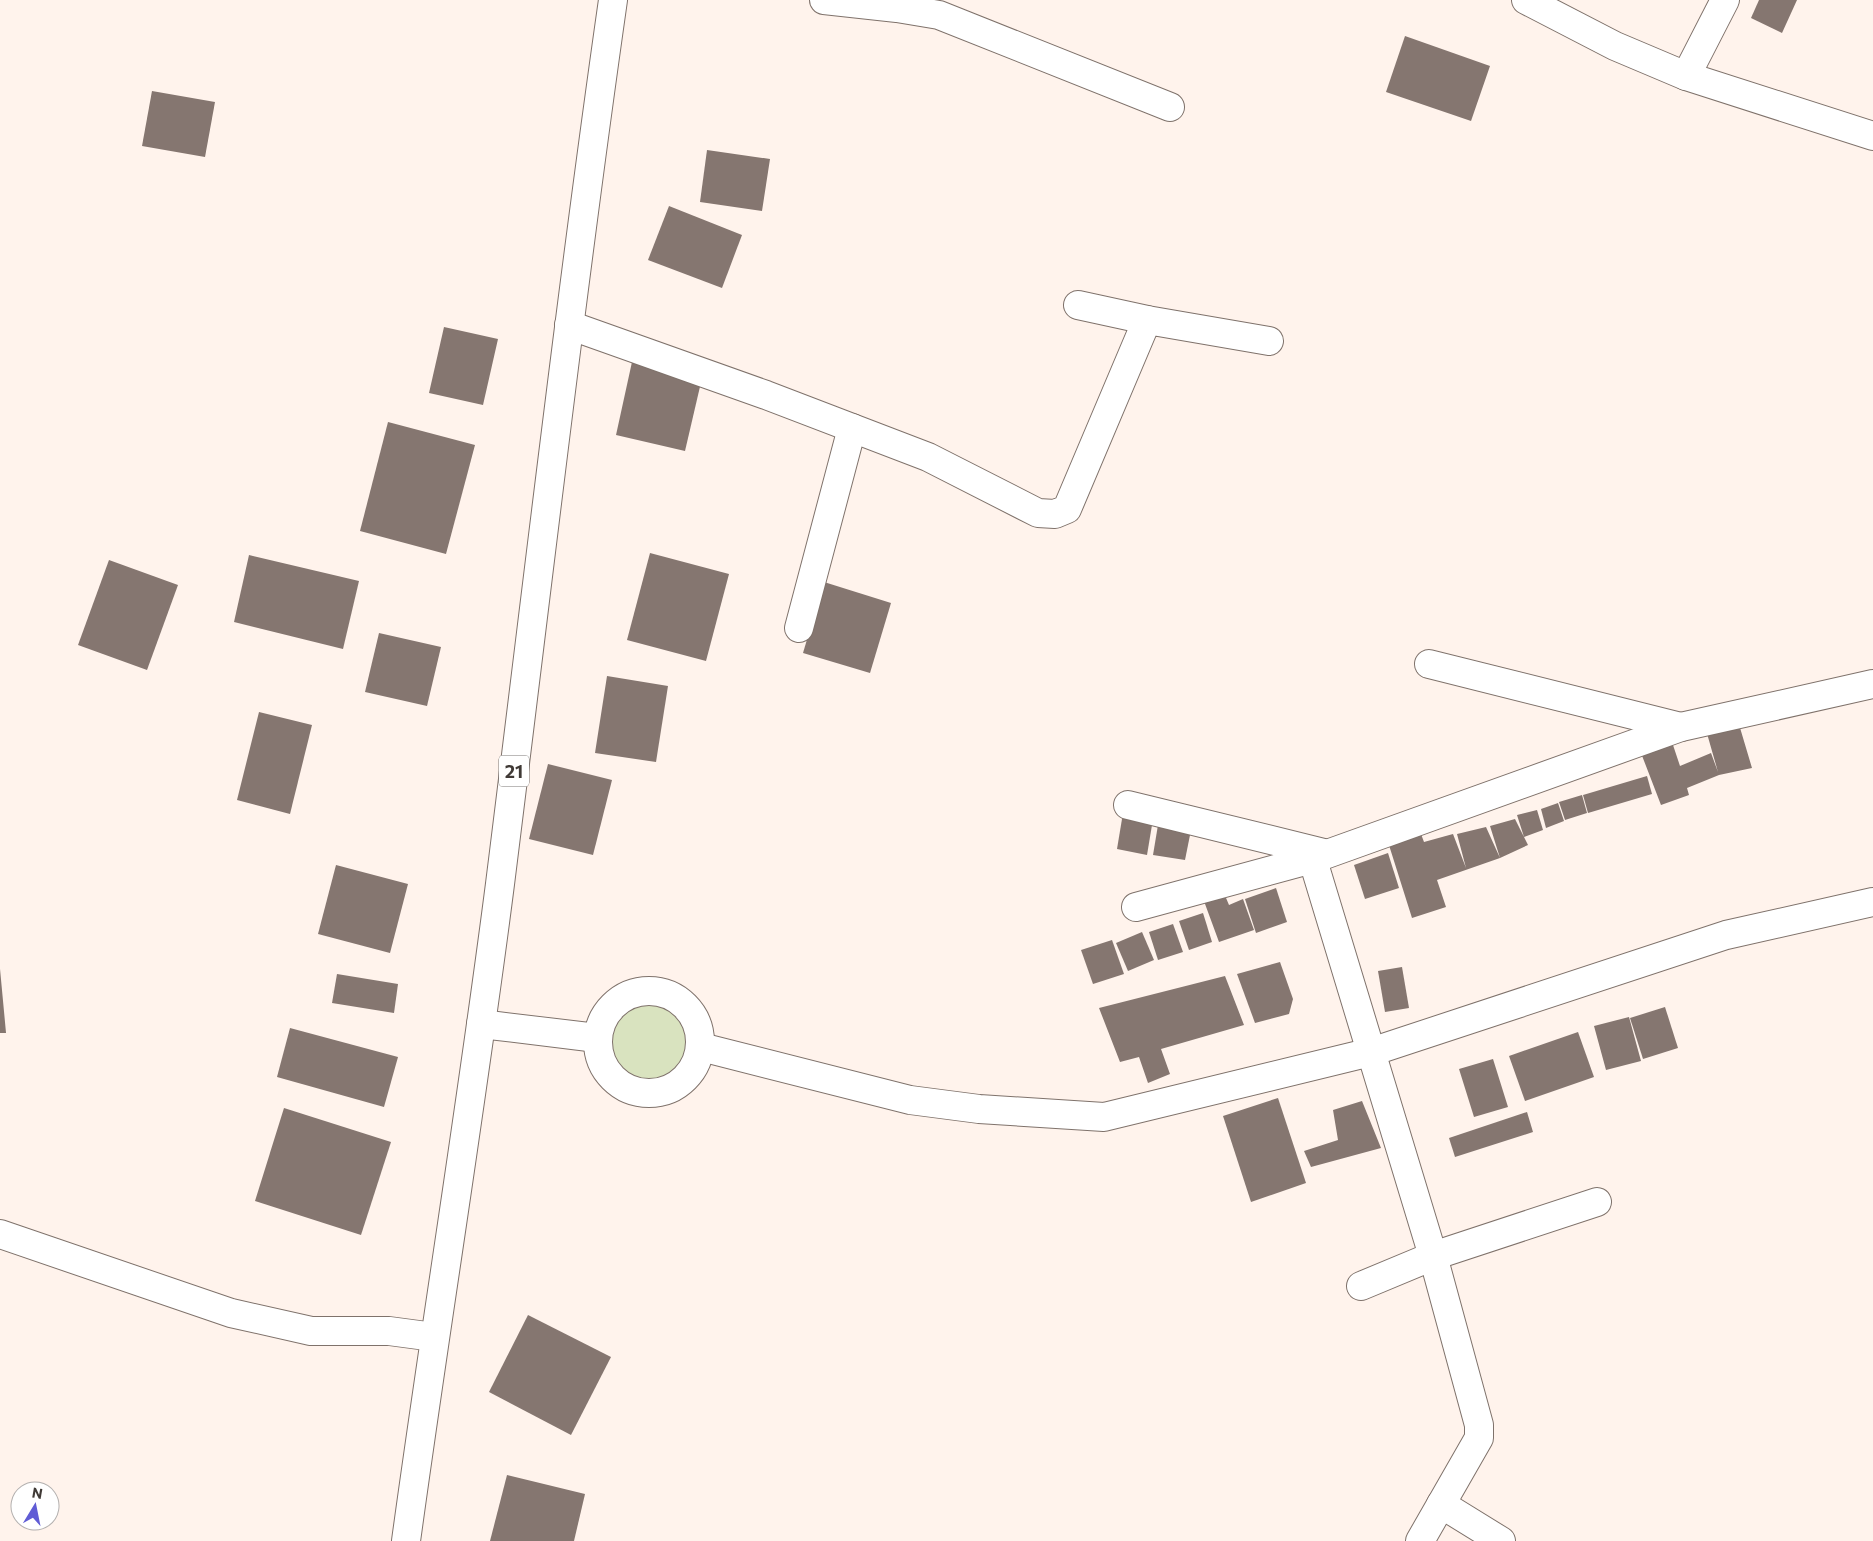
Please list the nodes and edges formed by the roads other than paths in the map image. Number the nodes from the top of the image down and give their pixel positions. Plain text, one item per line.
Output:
1 (613, 0) edge
2 (824, 0) edge
3 (1526, 0) edge
4 (1725, 0) edge
5 (1686, 76) junction
6 (1170, 107) dead end
7 (1873, 136) edge
8 (1078, 305) dead end
9 (1147, 320) junction
10 (569, 325) junction
11 (1269, 342) dead end
12 (852, 428) junction
13 (799, 628) dead end
14 (1429, 664) dead end
15 (1873, 684) edge
16 (1681, 727) junction
17 (1128, 805) dead end
18 (1320, 856) junction
19 (1873, 902) edge
20 (1136, 907) dead end
21 (482, 1024) junction
22 (597, 1038) junction
23 (701, 1047) junction
24 (1371, 1052) junction
25 (1597, 1202) dead end
26 (0, 1234) edge
27 (1433, 1256) junction
28 (1361, 1286) dead end
29 (434, 1336) junction
30 (1441, 1504) junction
31 (406, 1541) edge
32 (1420, 1541) edge
33 (1501, 1541) edge

1 - 10 main road, 21
2 - 6 main road
3 - 5 main road
4 - 5 main road
5 - 7 main road
8 - 9 main road
9 - 11 main road
9 - 12 main road
10 - 12 main road
10 - 21 main road, 21
12 - 13 main road
14 - 16 main road
15 - 16 main road
16 - 18 main road
17 - 18 main road
18 - 20 main road
18 - 24 main road
19 - 24 main road
21 - 22 main road
21 - 29 main road, 21
22 - 23 main road
22 - 23 main road
23 - 24 main road
24 - 27 main road
25 - 27 main road
26 - 29 main road
27 - 28 main road
27 - 30 main road
29 - 31 main road, 21
30 - 32 main road
30 - 33 main road

